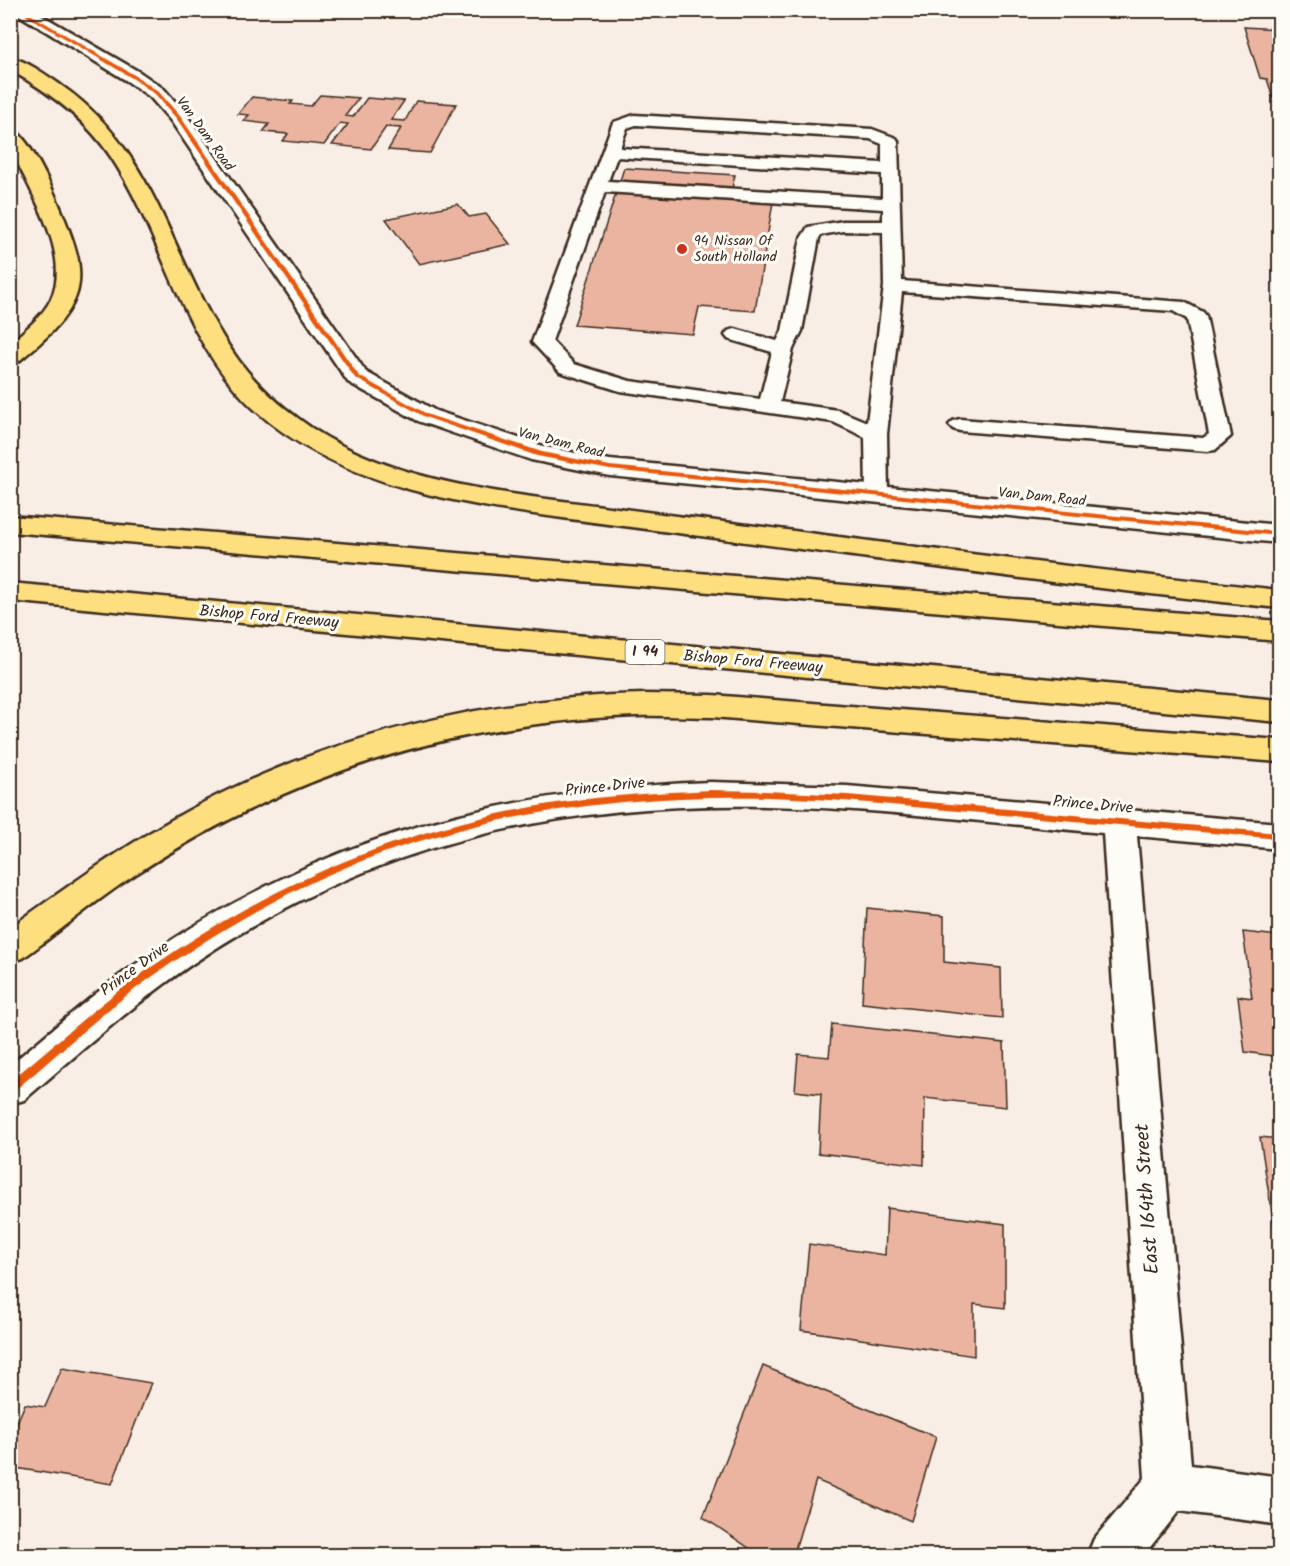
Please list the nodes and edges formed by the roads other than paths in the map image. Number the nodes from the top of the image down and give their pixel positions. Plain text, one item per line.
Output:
1 (19, 10) edge
2 (10, 62) edge
3 (10, 134) edge
4 (610, 152) junction
5 (890, 169) junction
6 (598, 186) junction
7 (891, 204) junction
8 (891, 227) junction
9 (893, 286) junction
10 (735, 335) dead end
11 (783, 350) junction
12 (10, 356) edge
13 (769, 406) junction
14 (960, 425) dead end
15 (876, 434) junction
16 (877, 494) junction
17 (10, 524) edge
18 (1280, 534) edge
19 (10, 592) edge
20 (1280, 599) edge
21 (1280, 631) edge
22 (1280, 711) edge
23 (1280, 750) edge
24 (1119, 822) junction
25 (1280, 836) edge
26 (10, 948) edge
27 (10, 1088) edge
28 (1169, 1486) junction
29 (1280, 1501) edge
30 (1111, 1556) edge

1 - 16 street, Van Dam Road
2 - 20 highway
3 - 12 highway
4 - 5 lane
4 - 5 lane
4 - 6 lane
5 - 7 lane
6 - 7 lane
6 - 13 lane
7 - 8 lane
8 - 9 lane
8 - 11 lane
9 - 14 lane
9 - 15 lane
10 - 11 lane
11 - 13 lane
13 - 15 lane
15 - 16 lane
16 - 18 street, Van Dam Road
17 - 21 highway
19 - 22 highway, Bishop Ford Freeway / I 94
23 - 26 highway
24 - 25 street, Prince Drive
24 - 27 street, Prince Drive
24 - 28 street, East 164th Street
28 - 29 street
28 - 30 street

